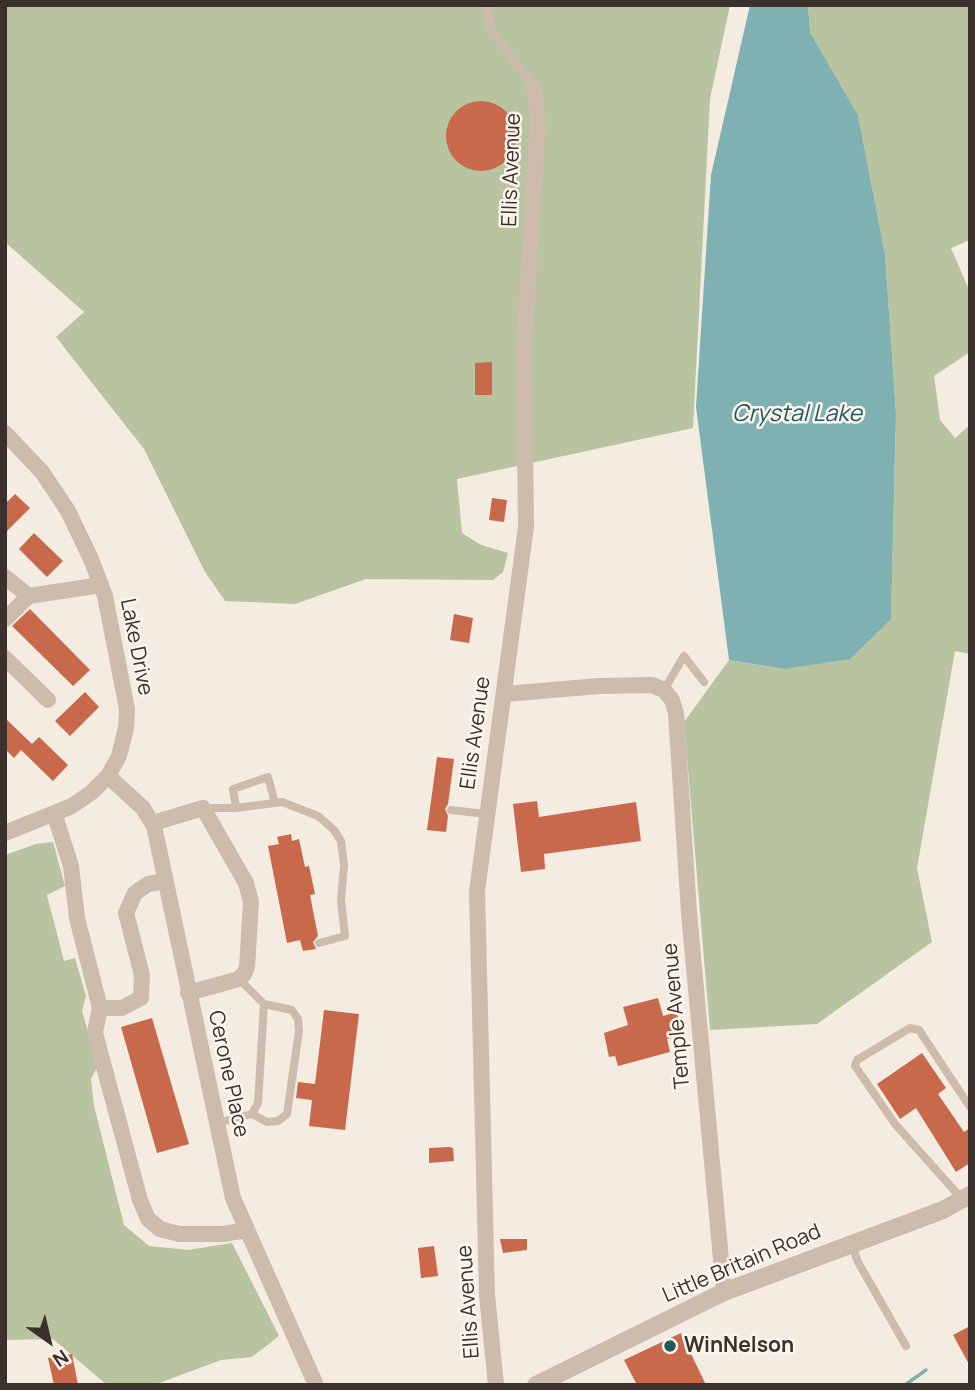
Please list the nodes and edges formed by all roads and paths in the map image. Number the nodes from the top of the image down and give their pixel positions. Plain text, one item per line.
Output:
1 (487, 5) edge
2 (534, 88) joint
3 (5, 433) edge
4 (5, 578) edge
5 (101, 585) junction
6 (29, 596) junction
7 (5, 620) edge
8 (5, 658) edge
9 (704, 682) dead end
10 (664, 690) junction
11 (505, 694) junction
12 (48, 700) dead end
13 (108, 776) junction
14 (275, 803) junction
15 (203, 808) junction
16 (236, 808) junction
17 (451, 810) dead end
18 (54, 813) junction
19 (486, 814) junction
20 (153, 823) junction
21 (5, 833) edge
22 (165, 881) junction
23 (319, 943) dead end
24 (239, 979) junction
25 (188, 993) junction
26 (264, 1004) junction
27 (100, 1008) junction
28 (970, 1107) edge
29 (252, 1114) junction
30 (217, 1123) junction
31 (966, 1197) edge
32 (246, 1230) junction
33 (851, 1243) junction
34 (724, 1292) junction
35 (906, 1346) dead end
36 (316, 1385) edge
37 (496, 1385) edge
38 (536, 1385) edge

1 - 2 lane
2 - 11 street, Ellis Avenue
3 - 5 street, Lake Drive
4 - 6 street
5 - 6 street
5 - 13 street, Lake Drive
6 - 7 street
8 - 12 street
9 - 10 lane
10 - 11 street
10 - 34 street, Temple Avenue
11 - 19 street, Ellis Avenue
13 - 18 street, Lake Drive
13 - 20 street, Cerone Place
14 - 16 lane
14 - 16 lane
14 - 23 lane
15 - 16 lane
15 - 20 street
15 - 24 street
17 - 19 lane
18 - 21 street, Lake Drive
18 - 27 street
19 - 37 street, Ellis Avenue
20 - 22 street, Cerone Place
22 - 25 street, Cerone Place
22 - 27 street
24 - 25 street
24 - 26 lane
25 - 30 street, Cerone Place
26 - 29 lane
26 - 29 lane
27 - 32 street
28 - 31 lane
29 - 30 lane
30 - 32 street, Cerone Place
31 - 33 street, Little Britain Road
32 - 36 street, Cerone Place
33 - 34 street, Little Britain Road
33 - 35 lane
34 - 38 street, Little Britain Road

